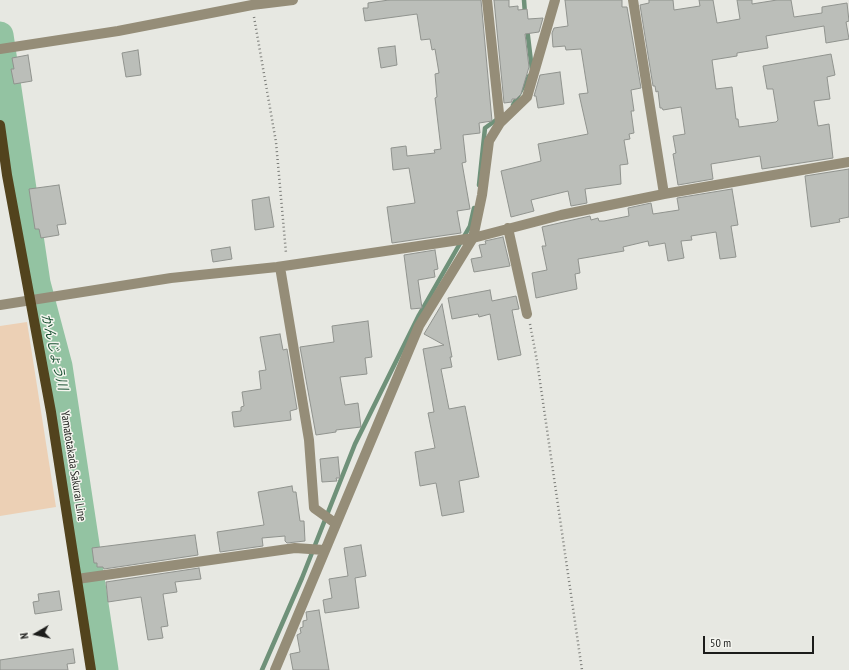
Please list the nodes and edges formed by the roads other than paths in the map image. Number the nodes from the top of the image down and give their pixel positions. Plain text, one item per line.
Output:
1 (293, 0) edge
2 (487, 0) edge
3 (555, 0) edge
4 (633, 0) edge
5 (3, 48) edge
6 (500, 123) junction
7 (0, 125) edge
8 (849, 162) edge
9 (664, 194) junction
10 (508, 228) junction
11 (473, 238) junction
12 (283, 266) junction
13 (37, 299) junction
14 (0, 306) edge
15 (528, 314) road end
16 (335, 523) junction
17 (324, 550) junction
18 (85, 578) junction
19 (91, 670) edge
20 (275, 670) edge

1 - 5 street
2 - 6 street
3 - 6 street
4 - 9 street
6 - 11 street
7 - 13 main road, Yamatotakada Sakurai Line
8 - 9 street
9 - 10 street
10 - 11 street
10 - 15 street
11 - 12 street
11 - 16 street
12 - 13 street
12 - 16 street
13 - 14 street
13 - 18 main road, Yamatotakada Sakurai Line
16 - 17 street
17 - 18 street
17 - 20 street
18 - 19 main road, Yamatotakada Sakurai Line

